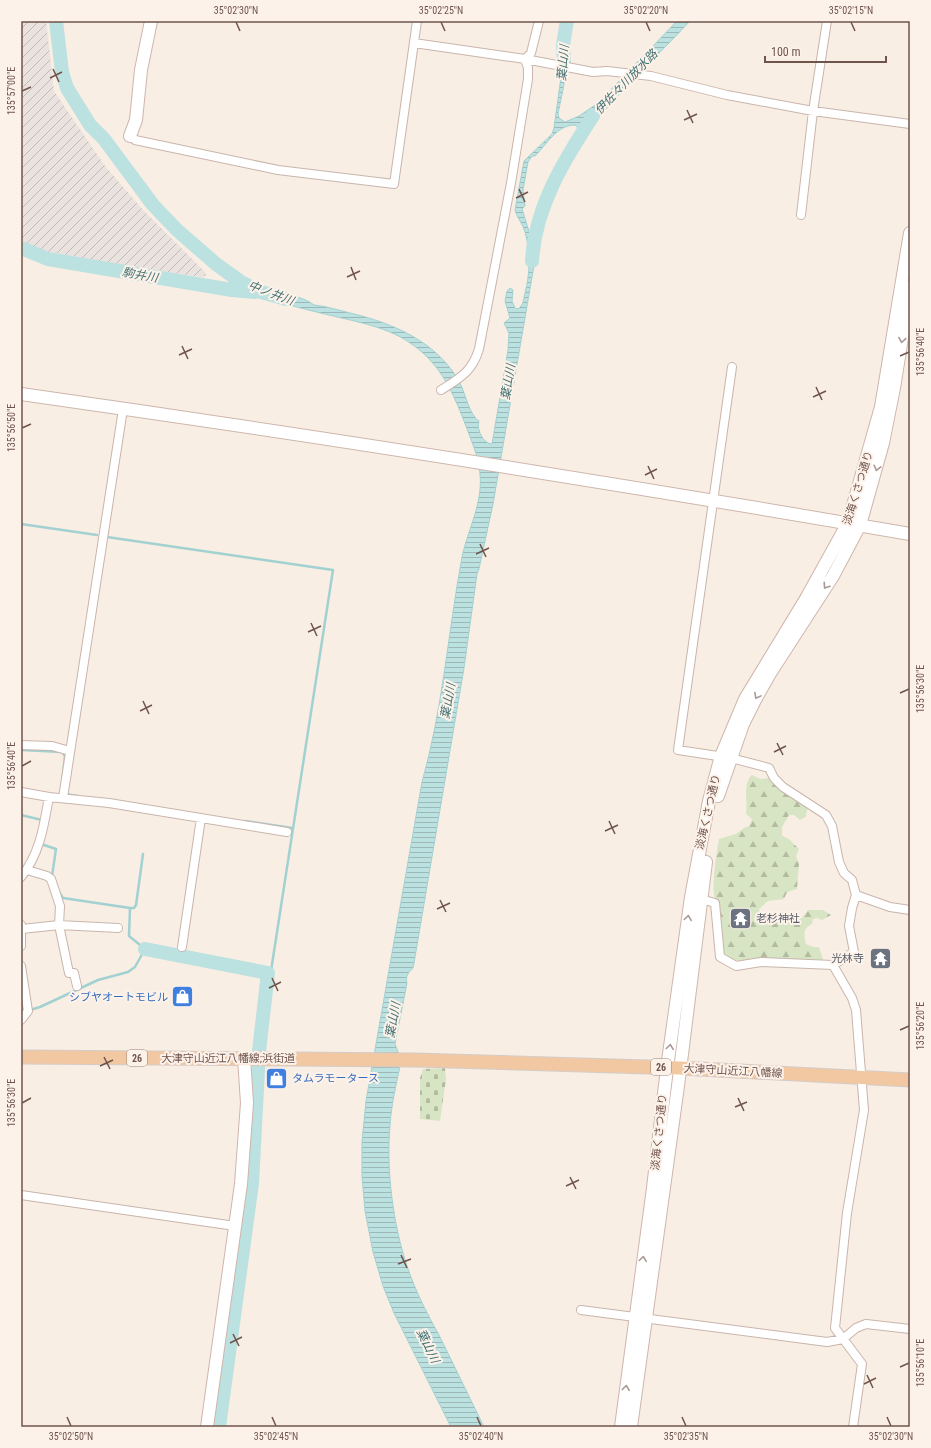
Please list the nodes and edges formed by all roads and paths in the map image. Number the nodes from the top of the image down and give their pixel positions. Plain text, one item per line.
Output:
1 (151, 21) edge
2 (418, 21) edge
3 (539, 21) edge
4 (827, 21) edge
5 (414, 43) junction
6 (525, 59) junction
7 (813, 111) junction
8 (910, 124) edge
9 (130, 136) joint
10 (801, 215) dead end
11 (910, 233) edge
12 (910, 288) edge
13 (732, 367) dead end
14 (441, 390) dead end
15 (21, 394) edge
16 (123, 409) junction
17 (713, 500) junction
18 (854, 524) junction
19 (910, 534) edge
20 (21, 745) edge
21 (70, 751) junction
22 (726, 757) junction
23 (21, 792) edge
24 (64, 795) junction
25 (49, 797) junction
26 (201, 818) junction
27 (287, 832) dead end
28 (27, 870) junction
29 (21, 877) edge
30 (856, 895) junction
31 (696, 898) junction
32 (910, 910) edge
33 (59, 926) junction
34 (21, 927) edge
35 (118, 928) dead end
36 (21, 946) edge
37 (182, 947) dead end
38 (21, 966) edge
39 (833, 966) junction
40 (78, 986) dead end
41 (21, 1020) edge
42 (21, 1057) edge
43 (253, 1058) junction
44 (411, 1060) joint
45 (667, 1068) junction
46 (680, 1068) junction
47 (862, 1077) junction
48 (910, 1080) edge
49 (21, 1195) edge
50 (235, 1226) junction
51 (581, 1310) dead end
52 (640, 1318) junction
53 (910, 1329) edge
54 (843, 1338) junction
55 (207, 1427) edge
56 (621, 1427) edge
57 (631, 1427) edge
58 (853, 1427) edge

1 - 9 street
2 - 5 street
3 - 6 street
4 - 7 street
5 - 6 street
5 - 9 street
6 - 7 street
6 - 14 street
7 - 8 street
7 - 10 street
11 - 18 street, 淡海くさつ通り
12 -> 18 street, 淡海くさつ通り
13 - 17 street
15 - 16 street
16 - 17 street
16 - 21 street
17 - 18 street
17 - 22 street
18 - 19 street
18 - 22 street, 淡海くさつ通り
20 - 21 street
21 - 24 street
22 - 30 street
22 - 31 street, 淡海くさつ通り
23 - 25 street
24 - 25 street
24 - 26 street
25 - 28 street
26 - 27 street
26 - 37 street
28 - 29 street
28 - 33 street
30 - 32 street
30 - 39 street
31 - 39 street
45 -> 31 street, 淡海くさつ通り
31 - 46 street, 淡海くさつ通り
33 - 34 street
33 - 35 street
33 - 40 street
34 - 36 street
38 - 41 street
39 - 47 street
42 - 43 main road, 大津守山近江八幡線;浜街道 / 26
43 - 44 main road, 大津守山近江八幡線;浜街道 / 26
43 - 50 street
44 - 45 main road, 大津守山近江八幡線 / 26
45 - 46 main road, 大津守山近江八幡線 / 26
52 -> 45 street, 淡海くさつ通り
46 - 47 main road, 大津守山近江八幡線 / 26
46 - 52 street, 淡海くさつ通り
47 - 48 main road, 大津守山近江八幡線 / 26
47 - 54 street
49 - 50 street
50 - 55 street
51 - 52 street
52 - 54 street
56 -> 52 street, 淡海くさつ通り
52 - 57 street, 淡海くさつ通り
53 - 54 street
54 - 58 street

